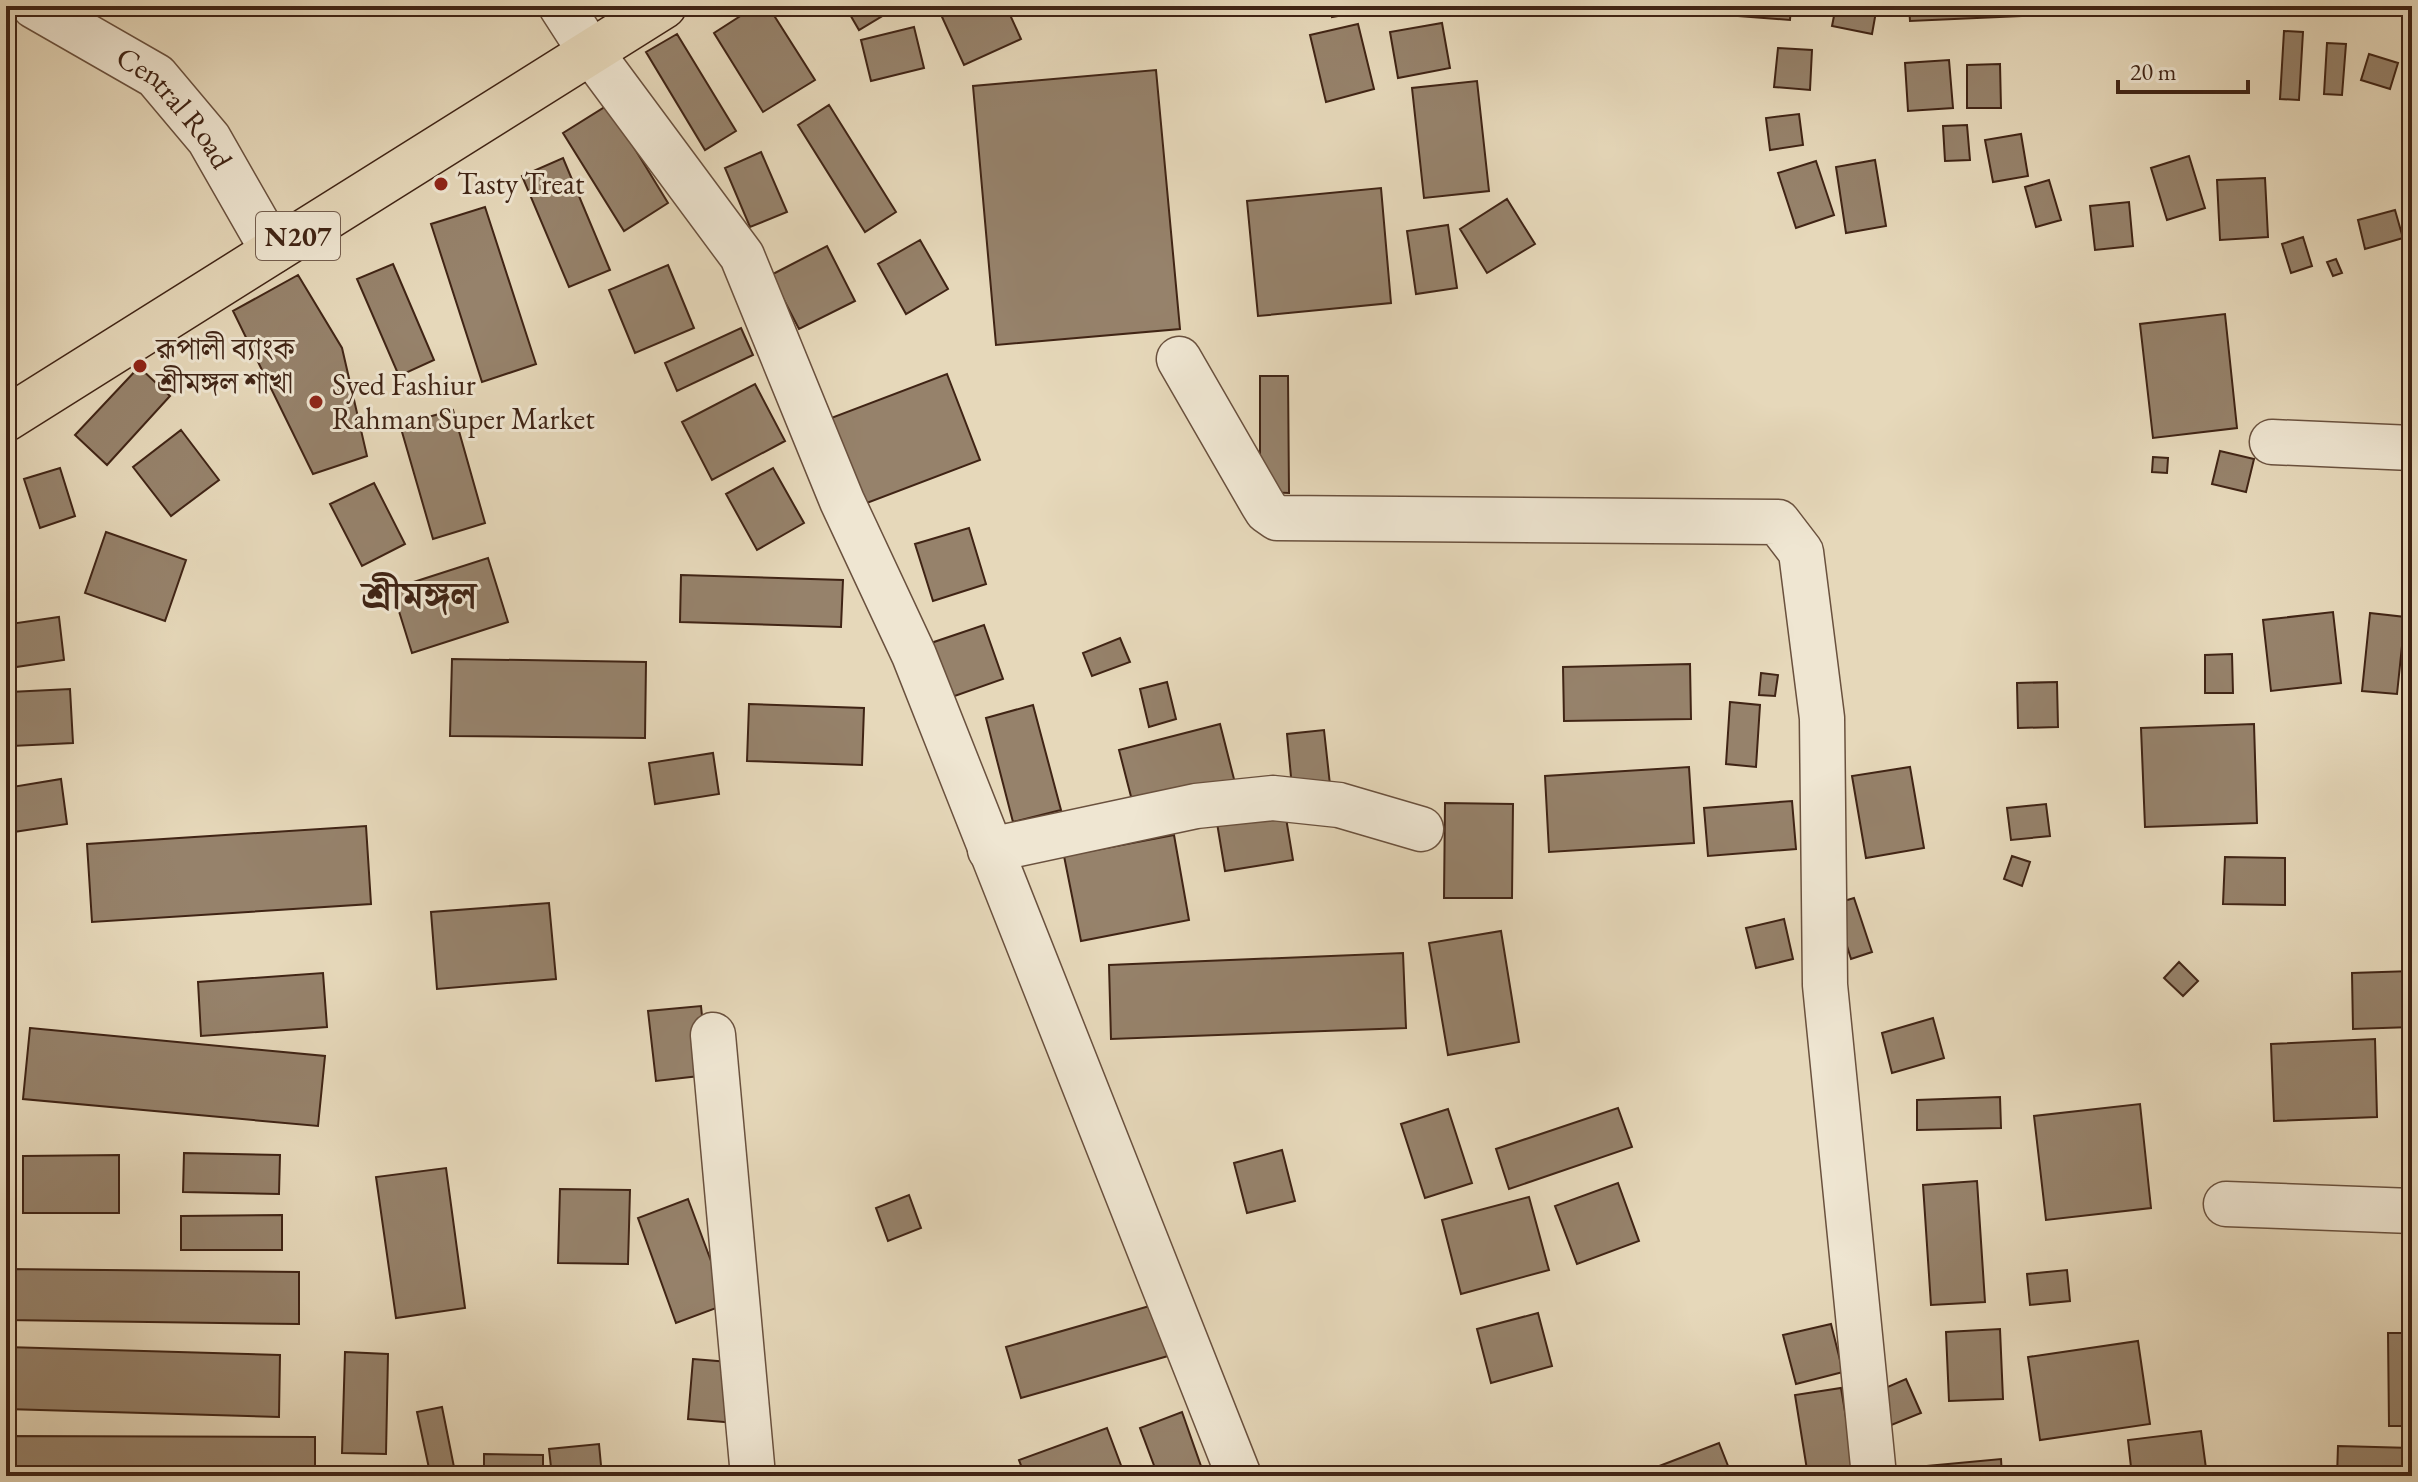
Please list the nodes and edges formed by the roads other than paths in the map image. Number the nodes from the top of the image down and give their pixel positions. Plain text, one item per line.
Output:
1 (34, 6) edge
2 (561, 6) edge
3 (664, 6) edge
4 (590, 51) junction
5 (273, 251) junction
6 (1179, 359) dead end
7 (6, 419) edge
8 (2272, 442) dead end
9 (2412, 448) edge
10 (1421, 829) dead end
11 (990, 850) junction
12 (713, 1035) dead end
13 (2226, 1204) dead end
14 (2412, 1211) edge
15 (753, 1476) edge
16 (1239, 1476) edge
17 (1874, 1476) edge

1 - 5 street, Central Road
2 - 4 street
3 - 4 highway, N207
4 - 5 highway, N207
4 - 11 street
5 - 7 highway, N207
6 - 17 street
8 - 9 street
10 - 11 street
11 - 16 street
12 - 15 street
13 - 14 street

